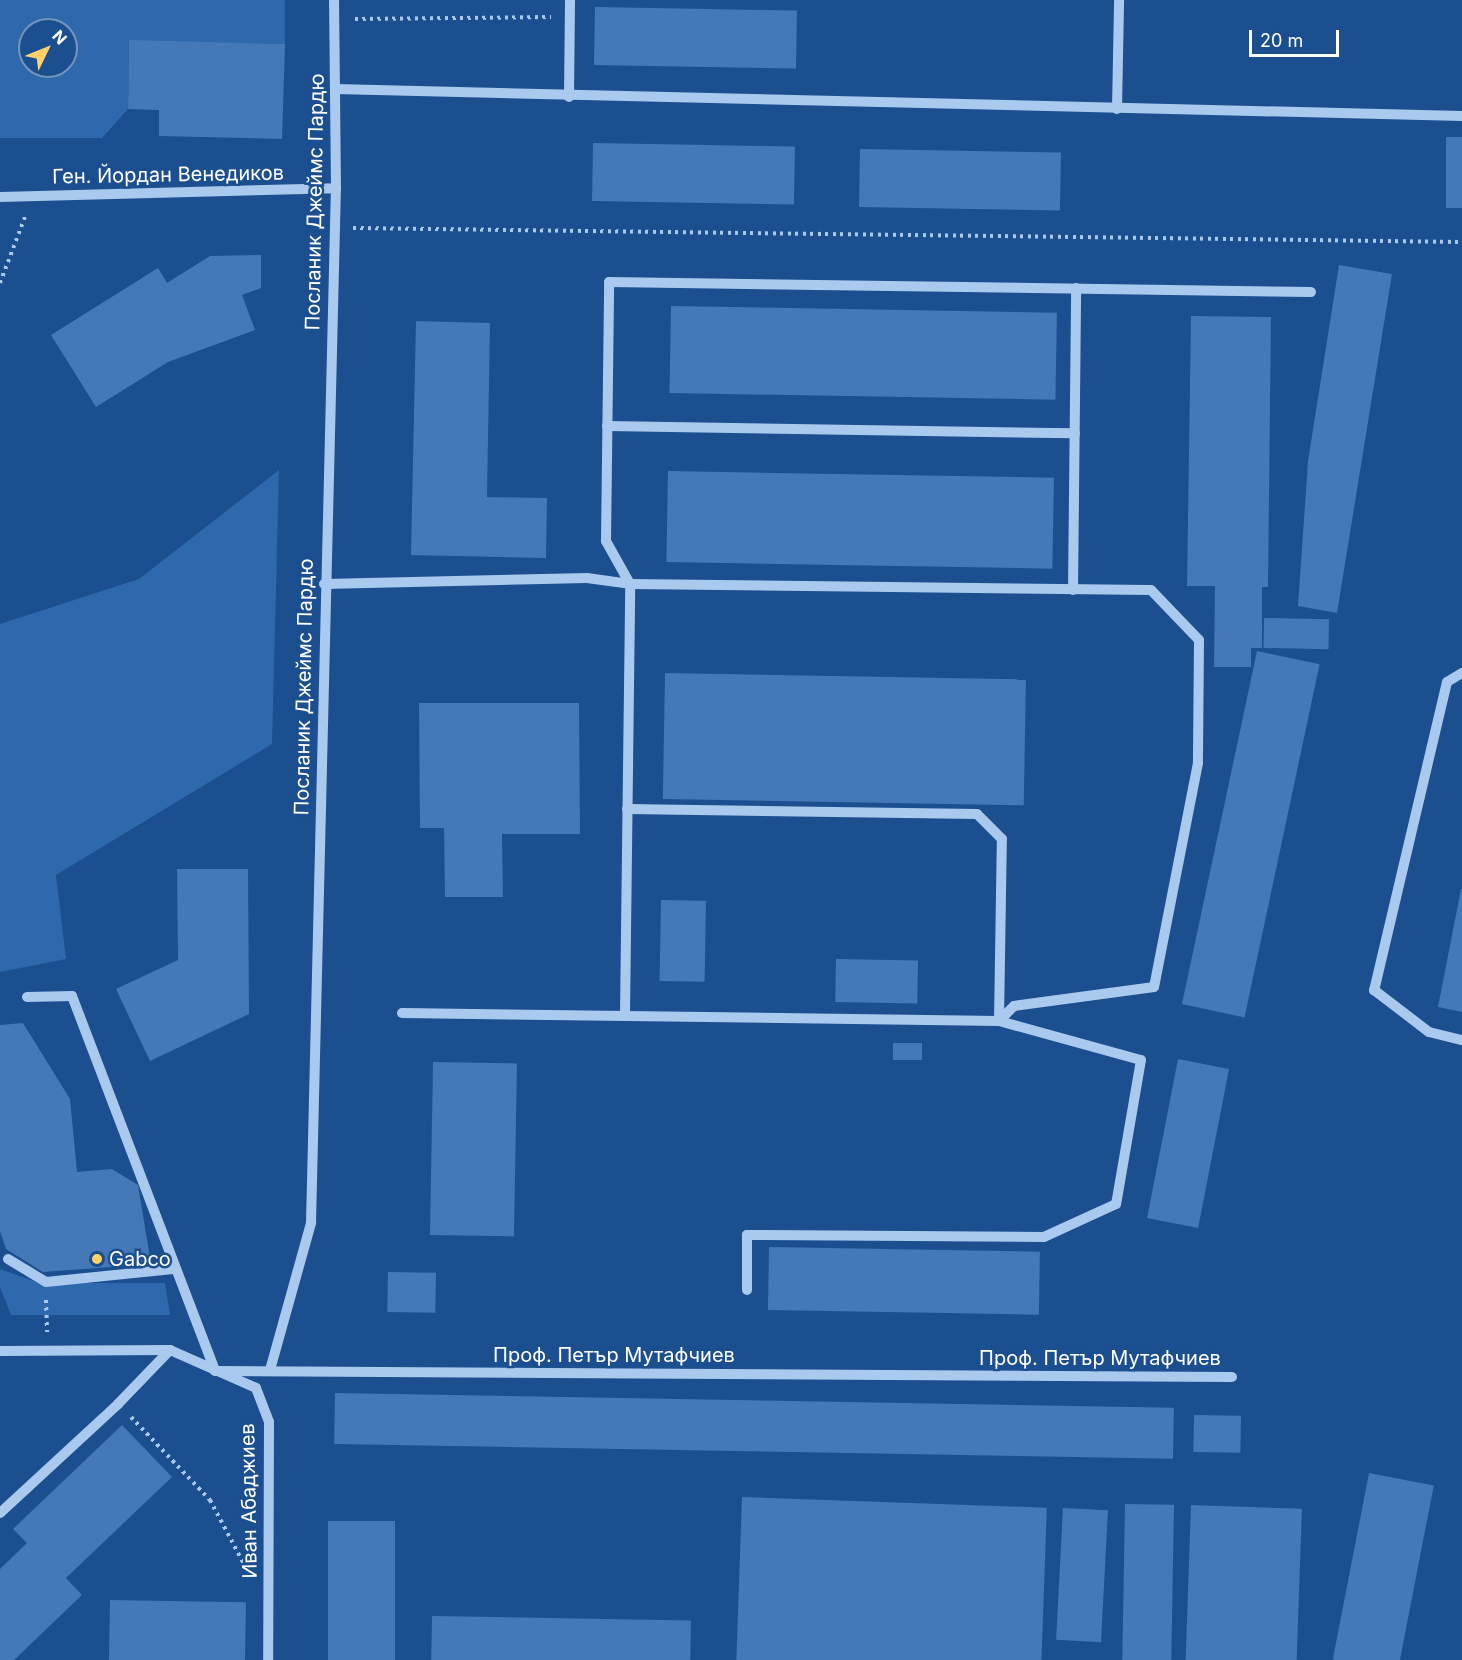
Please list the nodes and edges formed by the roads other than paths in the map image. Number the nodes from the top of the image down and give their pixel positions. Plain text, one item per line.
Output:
1 (334, 0) edge
2 (570, 0) edge
3 (1119, 0) edge
4 (335, 89) junction
5 (569, 97) junction
6 (1117, 109) junction
7 (1462, 116) edge
8 (336, 188) junction
9 (0, 197) edge
10 (1076, 288) junction
11 (1311, 292) dead end
12 (607, 426) junction
13 (1074, 433) junction
14 (324, 584) junction
15 (630, 584) junction
16 (1072, 590) junction
17 (1462, 673) edge
18 (627, 808) junction
19 (27, 997) dead end
20 (402, 1013) dead end
21 (625, 1015) junction
22 (999, 1021) junction
23 (1462, 1040) edge
24 (8, 1259) dead end
25 (176, 1269) junction
26 (747, 1290) dead end
27 (170, 1350) junction
28 (0, 1352) edge
29 (270, 1370) junction
30 (214, 1371) junction
31 (1232, 1377) dead end
32 (0, 1513) edge
33 (268, 1660) edge

1 - 4 street, Посланик Джеймс Пардю
2 - 5 street
3 - 6 street
4 - 5 street
4 - 8 street, Посланик Джеймс Пардю
5 - 6 street
6 - 7 street
8 - 9 street, Ген. Йордан Венедиков
8 - 14 street, Посланик Джеймс Пардю
10 - 11 street
10 - 12 street
10 - 13 street
12 - 13 street
12 - 15 street
13 - 16 street
14 - 15 street
14 - 29 street, Посланик Джеймс Пардю
15 - 16 street
15 - 18 street
16 - 22 street
17 - 23 street
18 - 21 street
18 - 22 street
19 - 25 street
20 - 21 street
21 - 22 street
22 - 26 street
24 - 25 street
25 - 30 street
27 - 28 street, Проф. Петър Мутафчиев
27 - 30 street, Проф. Петър Мутафчиев
27 - 32 street
29 - 30 street, Проф. Петър Мутафчиев
29 - 31 street, Проф. Петър Мутафчиев
30 - 33 street, Иван Абаджиев

